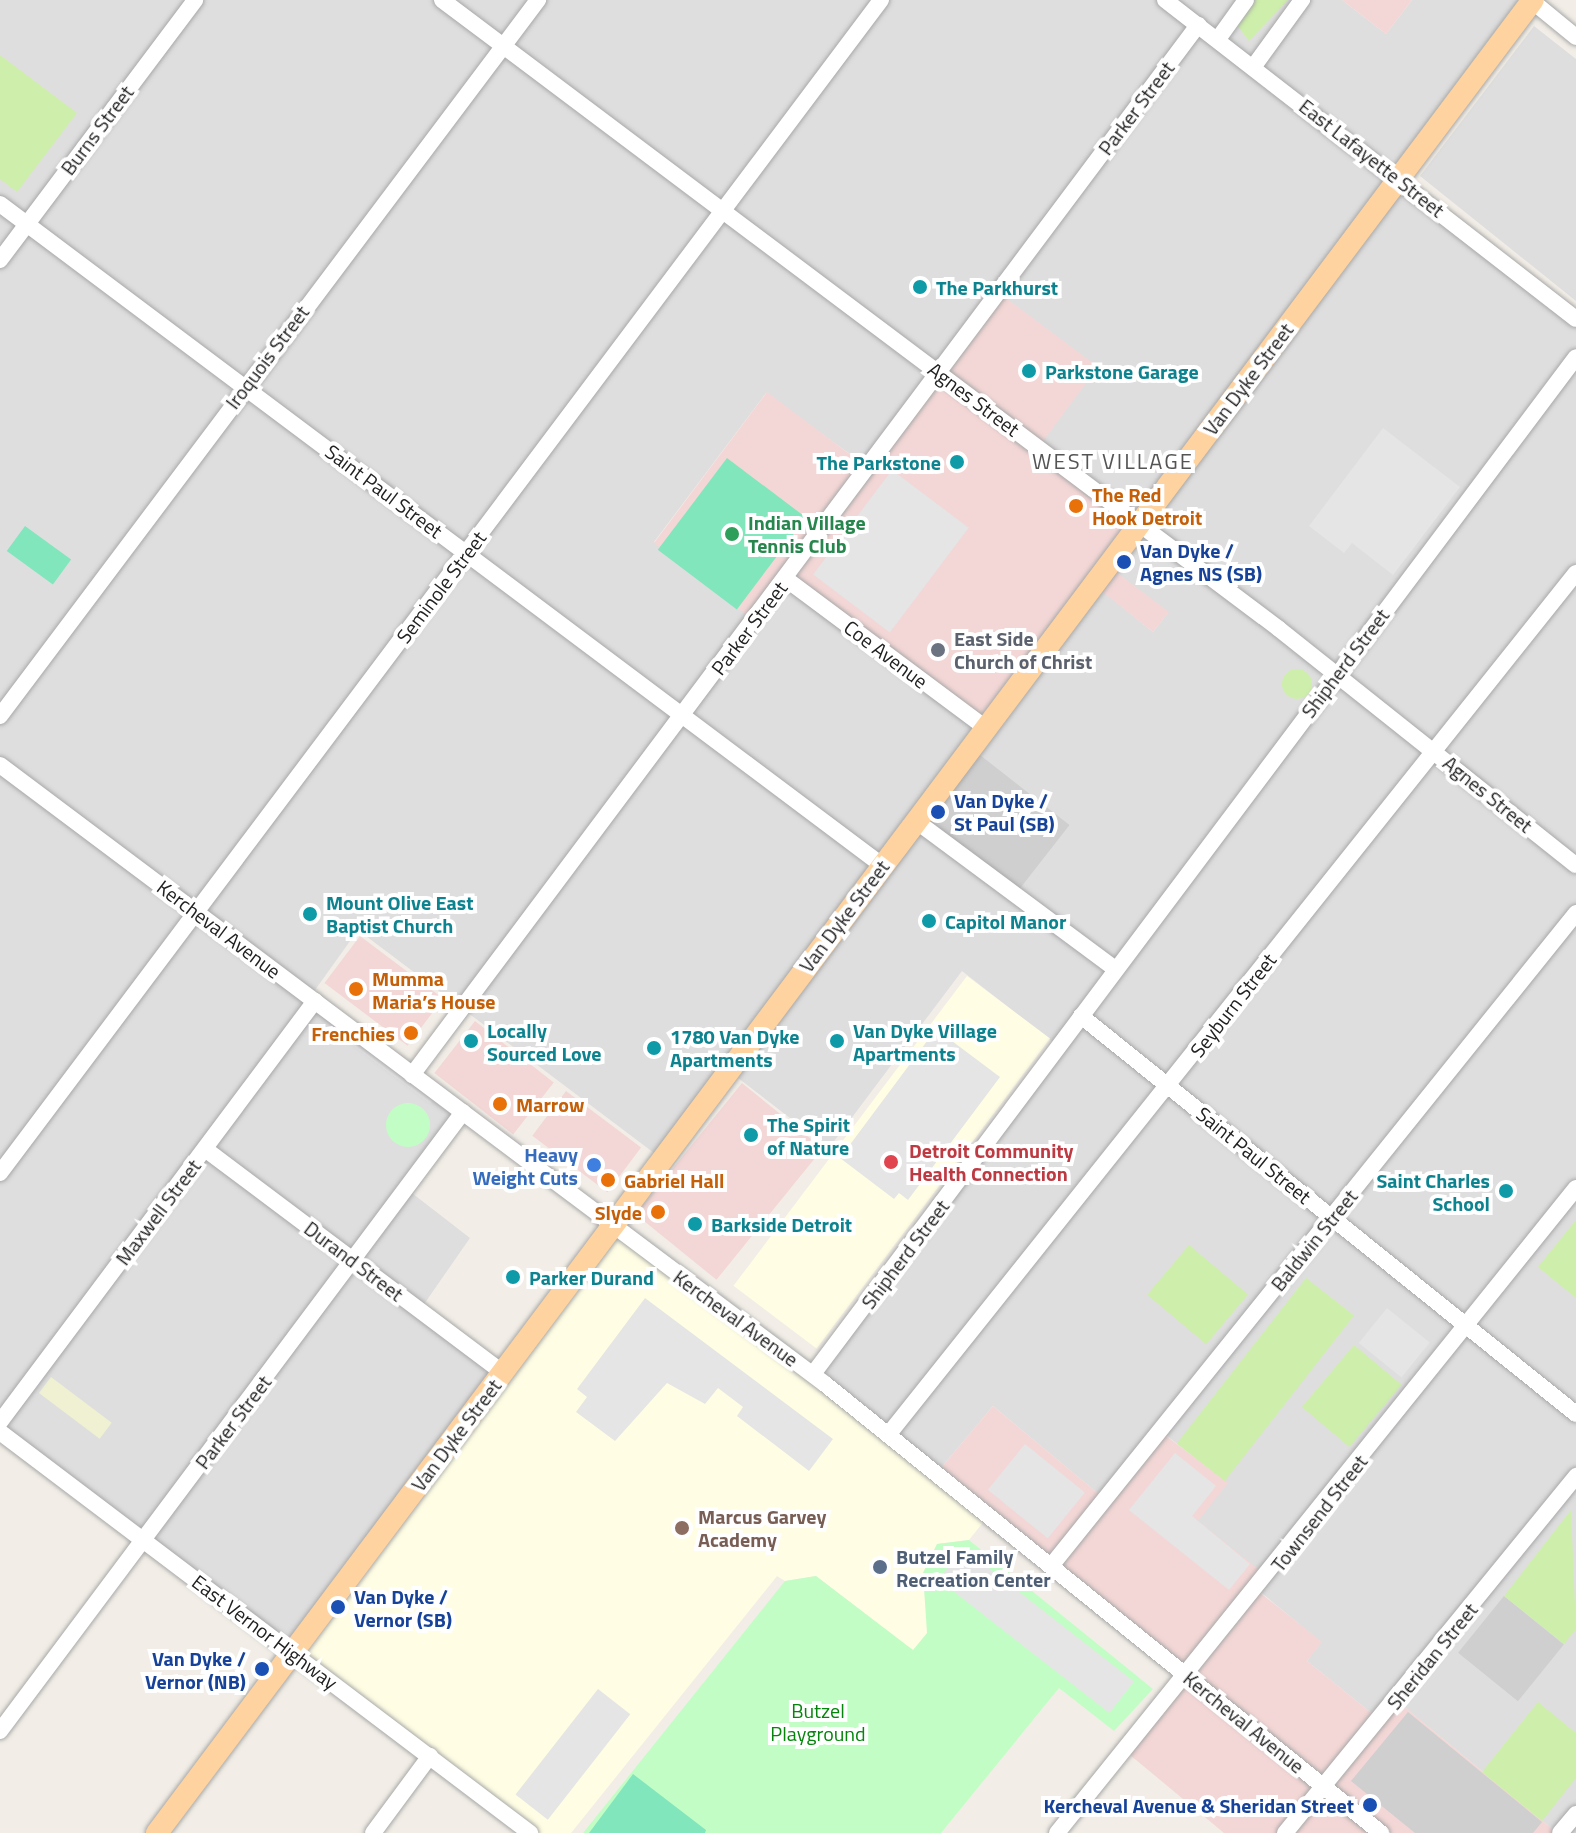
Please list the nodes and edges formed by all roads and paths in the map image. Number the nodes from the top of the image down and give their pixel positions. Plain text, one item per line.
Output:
1 (195, 0) edge
2 (442, 0) edge
3 (538, 0) edge
4 (881, 0) edge
5 (1165, 0) edge
6 (1246, 0) edge
7 (1302, 0) edge
8 (1532, 1) edge
9 (1198, 25) junction
10 (1576, 37) edge
11 (1218, 39) junction
12 (503, 46) junction
13 (1254, 66) junction
14 (1399, 178) junction
15 (0, 204) edge
16 (723, 211) junction
17 (27, 224) junction
18 (0, 260) edge
19 (1576, 319) edge
20 (1576, 357) edge
21 (939, 372) junction
22 (245, 386) junction
23 (1139, 524) junction
24 (466, 553) junction
25 (1576, 573) edge
26 (786, 579) junction
27 (1337, 674) junction
28 (0, 716) edge
29 (683, 716) junction
30 (986, 728) junction
31 (1433, 750) junction
32 (0, 765) edge
33 (916, 821) junction
34 (1576, 865) edge
35 (883, 866) junction
36 (197, 911) junction
37 (1576, 913) edge
38 (1115, 969) junction
39 (315, 1001) junction
40 (1081, 1016) junction
41 (412, 1075) junction
42 (1169, 1086) junction
43 (463, 1112) junction
44 (205, 1149) junction
45 (0, 1173) edge
46 (1576, 1188) edge
47 (1332, 1218) junction
48 (610, 1226) junction
49 (355, 1261) junction
50 (1467, 1326) junction
51 (502, 1372) junction
52 (813, 1374) junction
53 (1576, 1414) edge
54 (0, 1422) edge
55 (0, 1432) edge
56 (888, 1435) junction
57 (1576, 1476) edge
58 (143, 1540) junction
59 (1051, 1566) junction
60 (293, 1652) junction
61 (1186, 1675) junction
62 (0, 1731) edge
63 (430, 1756) junction
64 (1323, 1786) junction
65 (1576, 1814) edge
66 (157, 1833) edge
67 (373, 1833) edge
68 (530, 1833) edge
69 (1057, 1833) edge
70 (1285, 1833) edge
71 (1381, 1833) edge
72 (1560, 1833) edge

1 - 17 street, Burns Street
2 - 12 street, Agnes Street
3 - 12 street, Iroquois Street
4 - 16 street, Seminole Street
5 - 9 street, East Lafayette Street
6 - 11 street
7 - 13 street
8 - 10 street
8 - 14 main road, Van Dyke Street
9 - 11 street, East Lafayette Street
9 - 21 street, Parker Street
11 - 13 street, East Lafayette Street
12 - 16 street, Agnes Street
12 - 22 street, Iroquois Street
13 - 14 street, East Lafayette Street
14 - 19 street, East Lafayette Street
14 - 23 main road, Van Dyke Street
15 - 17 street, Saint Paul Street
16 - 21 street, Agnes Street
16 - 24 street, Seminole Street
17 - 18 street, Burns Street
17 - 22 street, Saint Paul Street
20 - 27 street, Shipherd Street
21 - 23 street, Agnes Street
21 - 26 street, Parker Street
22 - 24 street, Saint Paul Street
22 - 28 street, Iroquois Street
23 - 27 street, Agnes Street
23 - 30 main road, Van Dyke Street
24 - 29 street, Saint Paul Street
24 - 36 street, Seminole Street
25 - 31 street, Seyburn Street
26 - 29 street, Parker Street
26 - 30 street, Coe Avenue
27 - 31 street, Agnes Street
27 - 38 street, Shipherd Street
29 - 35 street, Saint Paul Street
29 - 41 street, Parker Street
30 - 33 main road, Van Dyke Street
31 - 34 street, Agnes Street
31 - 42 street, Seyburn Street
32 - 36 street, Kercheval Avenue
33 - 35 main road, Van Dyke Street
33 - 38 street
35 - 48 main road, Van Dyke Street
36 - 39 street, Kercheval Avenue
36 - 45 street, Seminole Street
37 - 47 street, Baldwin Street
38 - 40 street, Shipherd Street
39 - 41 street, Kercheval Avenue
39 - 44 street, Maxwell Street
40 - 42 street, Saint Paul Street
40 - 52 street, Shipherd Street
41 - 43 street, Kercheval Avenue
42 - 47 street, Saint Paul Street
42 - 56 street, Seyburn Street
43 - 48 street, Kercheval Avenue
43 - 49 street, Parker Street
44 - 49 street, Durand Street
44 - 54 street, Maxwell Street
46 - 50 street, Townsend Street
47 - 50 street, Saint Paul Street
47 - 59 street, Baldwin Street
48 - 51 main road, Van Dyke Street
48 - 52 street, Kercheval Avenue
49 - 51 street, Durand Street
49 - 58 street, Parker Street
50 - 53 street, Saint Paul Street
50 - 61 street, Townsend Street
51 - 60 main road, Van Dyke Street
52 - 56 street, Kercheval Avenue
55 - 58 street, East Vernor Highway
56 - 59 street, Kercheval Avenue
57 - 64 street, Sheridan Street
58 - 60 street, East Vernor Highway
58 - 62 street, Parker Street
59 - 61 street, Kercheval Avenue
60 - 63 street, East Vernor Highway
60 - 66 main road, Van Dyke Street
61 - 64 street, Kercheval Avenue
61 - 69 street, Townsend Street
63 - 67 street
63 - 68 street, East Vernor Highway
64 - 70 street, Sheridan Street
64 - 71 street, Kercheval Avenue
65 - 72 street

